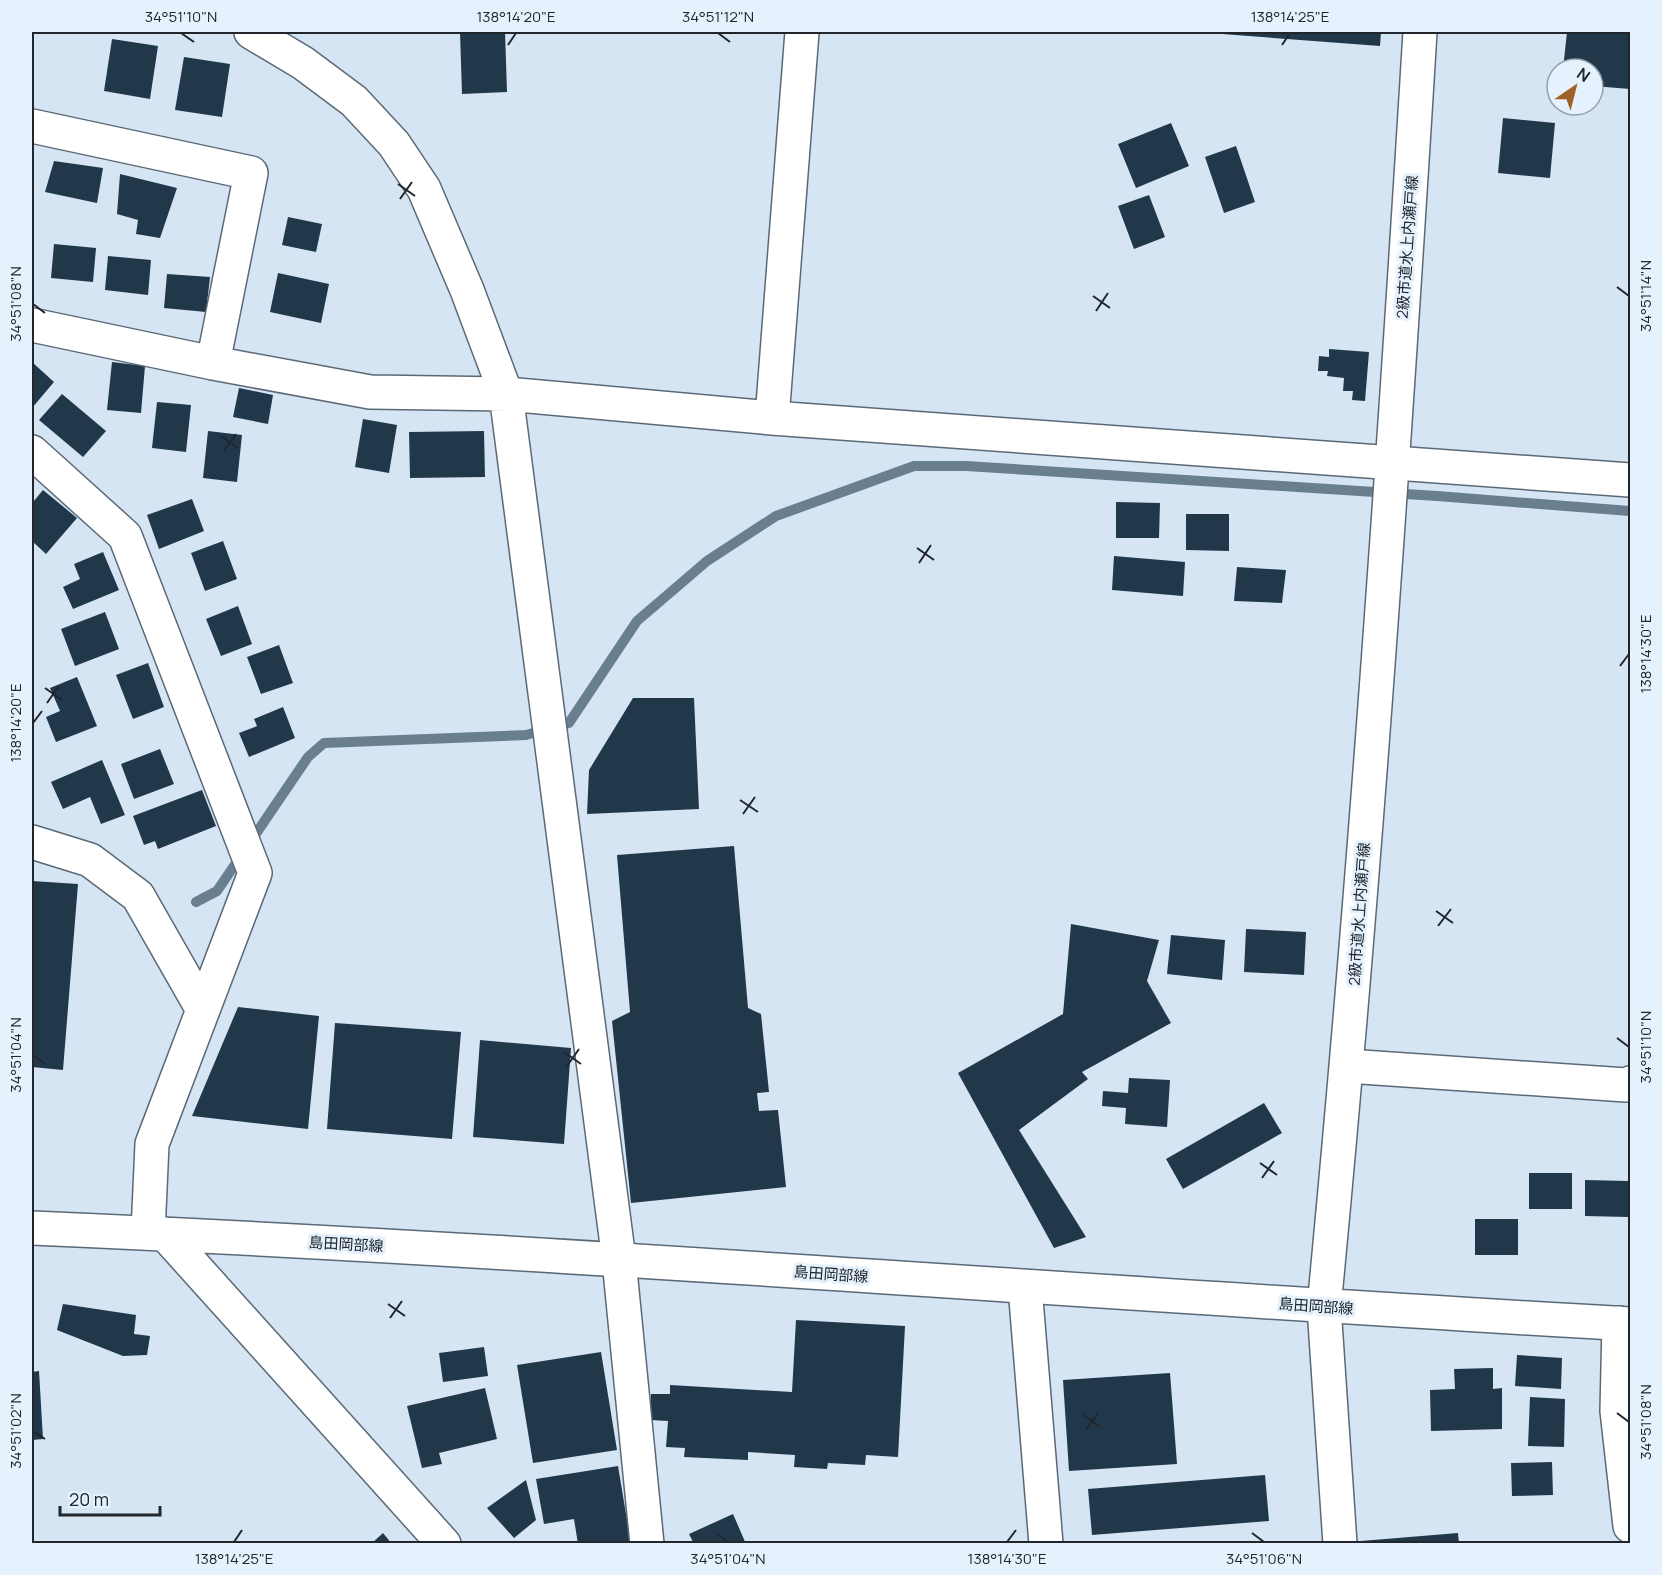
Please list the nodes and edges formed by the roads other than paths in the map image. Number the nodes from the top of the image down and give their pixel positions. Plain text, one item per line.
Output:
1 (251, 32) edge
2 (802, 32) edge
3 (1420, 32) edge
4 (32, 126) edge
5 (32, 325) edge
6 (213, 363) junction
7 (506, 394) junction
8 (772, 418) junction
9 (32, 452) edge
10 (1393, 463) junction
11 (1630, 480) edge
12 (32, 843) edge
13 (203, 1010) junction
14 (1347, 1066) junction
15 (1630, 1083) edge
16 (32, 1228) edge
17 (156, 1233) junction
18 (619, 1260) junction
19 (1025, 1287) junction
20 (1323, 1307) junction
21 (1625, 1324) edge
22 (1630, 1526) edge
23 (444, 1544) edge
24 (647, 1544) edge
25 (1046, 1544) edge
26 (1340, 1544) edge

1 - 7 street
2 - 8 street
3 - 10 street, 2級市道水上内瀬戸線
4 - 6 street
5 - 6 street
6 - 7 street
7 - 8 street
7 - 18 street
8 - 10 street
9 - 13 street
10 - 11 street
10 - 14 street, 2級市道水上内瀬戸線
12 - 13 street
13 - 17 street
14 - 15 street
14 - 20 street, 2級市道水上内瀬戸線
16 - 17 street, 島田岡部線
17 - 18 street, 島田岡部線
17 - 23 street
18 - 19 street, 島田岡部線
18 - 24 street
19 - 20 street, 島田岡部線
19 - 25 street
20 - 21 street, 島田岡部線
20 - 26 street, 2級市道水上内瀬戸線
21 - 22 street

